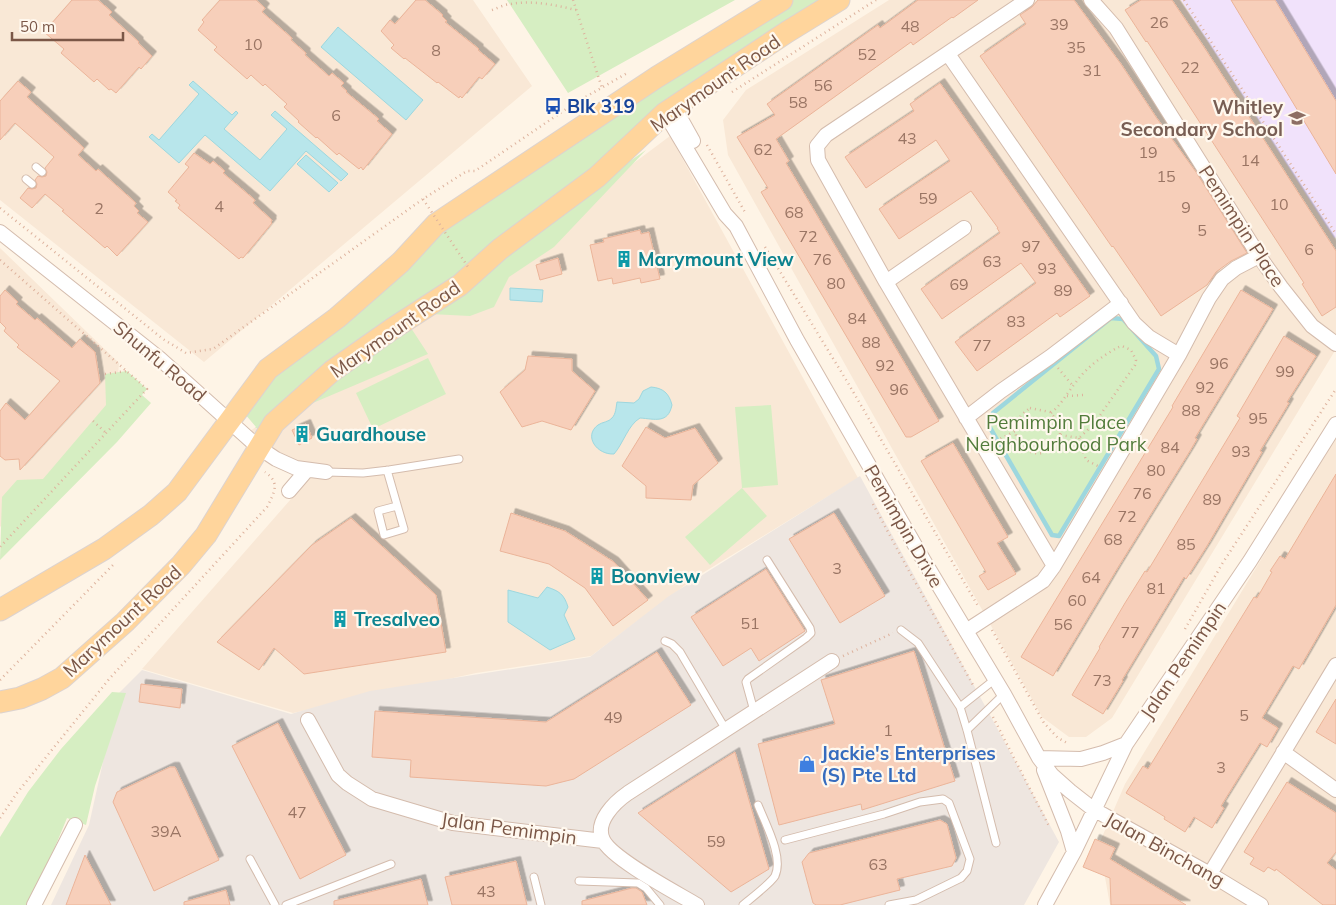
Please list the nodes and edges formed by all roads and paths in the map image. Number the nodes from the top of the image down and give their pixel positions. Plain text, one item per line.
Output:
1 (572, 0) edge
2 (782, 0) edge
3 (839, 0) edge
4 (876, 0) edge
5 (1027, 0) edge
6 (1090, 0) edge
7 (1184, 0) edge
8 (492, 10) dead end
9 (576, 10) junction
10 (948, 54) junction
11 (636, 68) dead end
12 (602, 88) junction
13 (725, 96) dead end
14 (669, 110) junction
15 (423, 199) junction
16 (0, 208) edge
17 (964, 228) dead end
18 (0, 232) edge
19 (1336, 234) edge
20 (1259, 256) junction
21 (0, 260) edge
22 (468, 267) dead end
23 (886, 282) junction
24 (1121, 303) junction
25 (1336, 344) edge
26 (1179, 355) junction
27 (1056, 365) dead end
28 (126, 371) junction
29 (105, 374) dead end
30 (1073, 386) junction
31 (1084, 395) dead end
32 (1067, 396) junction
33 (1051, 413) junction
34 (966, 418) junction
35 (93, 421) dead end
36 (230, 421) junction
37 (1336, 424) edge
38 (1015, 431) junction
39 (106, 432) junction
40 (1060, 435) junction
41 (1079, 438) junction
42 (993, 444) dead end
43 (254, 454) junction
44 (459, 459) dead end
45 (307, 470) junction
46 (387, 470) junction
47 (326, 472) joint
48 (1110, 472) junction
49 (289, 491) dead end
50 (397, 506) junction
51 (0, 547) edge
52 (767, 560) dead end
53 (1054, 566) junction
54 (0, 610) edge
55 (901, 630) joint
56 (966, 631) junction
57 (665, 641) dead end
58 (832, 661) joint
59 (1336, 665) edge
60 (994, 680) junction
61 (1004, 694) junction
62 (0, 702) edge
63 (960, 707) junction
64 (754, 711) junction
65 (308, 720) dead end
66 (726, 730) junction
67 (967, 730) junction
68 (1126, 744) junction
69 (1283, 752) junction
70 (1040, 758) junction
71 (1336, 790) edge
72 (758, 805) dead end
73 (1094, 809) junction
74 (0, 818) edge
75 (75, 825) dead end
76 (603, 840) junction
77 (785, 840) dead end
78 (996, 843) dead end
79 (1074, 852) junction
80 (250, 859) dead end
81 (391, 864) dead end
82 (1210, 874) junction
83 (534, 877) dead end
84 (579, 881) dead end
85 (916, 902) edge
86 (34, 905) edge
87 (275, 905) edge
88 (286, 905) edge
89 (541, 905) edge
90 (660, 905) edge
91 (698, 905) edge
92 (744, 905) edge
93 (889, 905) edge
94 (1045, 905) edge
95 (1261, 905) edge

1 - 9 path
2 - 36 main road, Marymount Road
3 - 14 main road, Marymount Road
4 - 13 path
5 - 10 street
6 - 20 street, Pemimpin Place
7 - 19 path
8 - 9 path
9 - 12 path
10 - 23 street
10 - 24 street
11 - 12 path
12 - 15 path
14 - 43 main road, Marymount Road
14 - 56 street, Pemimpin Drive
15 - 16 path
15 - 22 path, bridge
17 - 23 street
18 - 36 street, Shunfu Road
20 - 25 street, Pemimpin Place
20 - 26 street
21 - 28 path
23 - 34 street
24 - 26 street
24 - 34 street
26 - 48 street
27 - 30 path
28 - 29 path
28 - 39 path
30 - 32 path
30 - 41 path
31 - 32 path
32 - 33 path
33 - 38 path
33 - 40 path
34 - 53 street
35 - 39 path
36 - 43 street, Shunfu Road
36 - 54 main road, Marymount Road
37 - 68 street, Jalan Pemimpin
38 - 40 path
38 - 42 path
39 - 51 path
40 - 41 path
41 - 48 path
43 - 45 street, Shunfu Road
43 - 62 main road, Marymount Road
43 - 74 path
44 - 46 lane
45 - 47 street, Shunfu Road
45 - 49 street
46 - 47 lane
46 - 50 lane
48 - 53 street
50 - 50 lane
52 - 64 lane
53 - 56 street
55 - 58 path
55 - 63 lane
56 - 60 street, Pemimpin Drive
57 - 66 lane
58 - 64 street, Jalan Pemimpin
59 - 69 street
60 - 61 street, Pemimpin Drive
60 - 63 lane
61 - 67 lane
61 - 70 street, Pemimpin Drive
63 - 67 lane
64 - 66 street, Jalan Pemimpin
65 - 76 street, Jalan Pemimpin
66 - 76 street, Jalan Pemimpin
67 - 78 lane
68 - 70 street
68 - 73 street, Jalan Pemimpin
69 - 71 street
69 - 82 street
70 - 73 street, Pemimpin Drive
70 - 79 street
72 - 92 lane
73 - 79 street, Jalan Pemimpin
73 - 82 street, Jalan Binchang
75 - 86 street
76 - 91 street, Jalan Pemimpin
77 - 85 lane
79 - 94 street, Jalan Pemimpin
80 - 87 lane
81 - 88 lane
82 - 95 street, Jalan Binchang
83 - 89 lane
84 - 90 lane
85 - 93 lane

